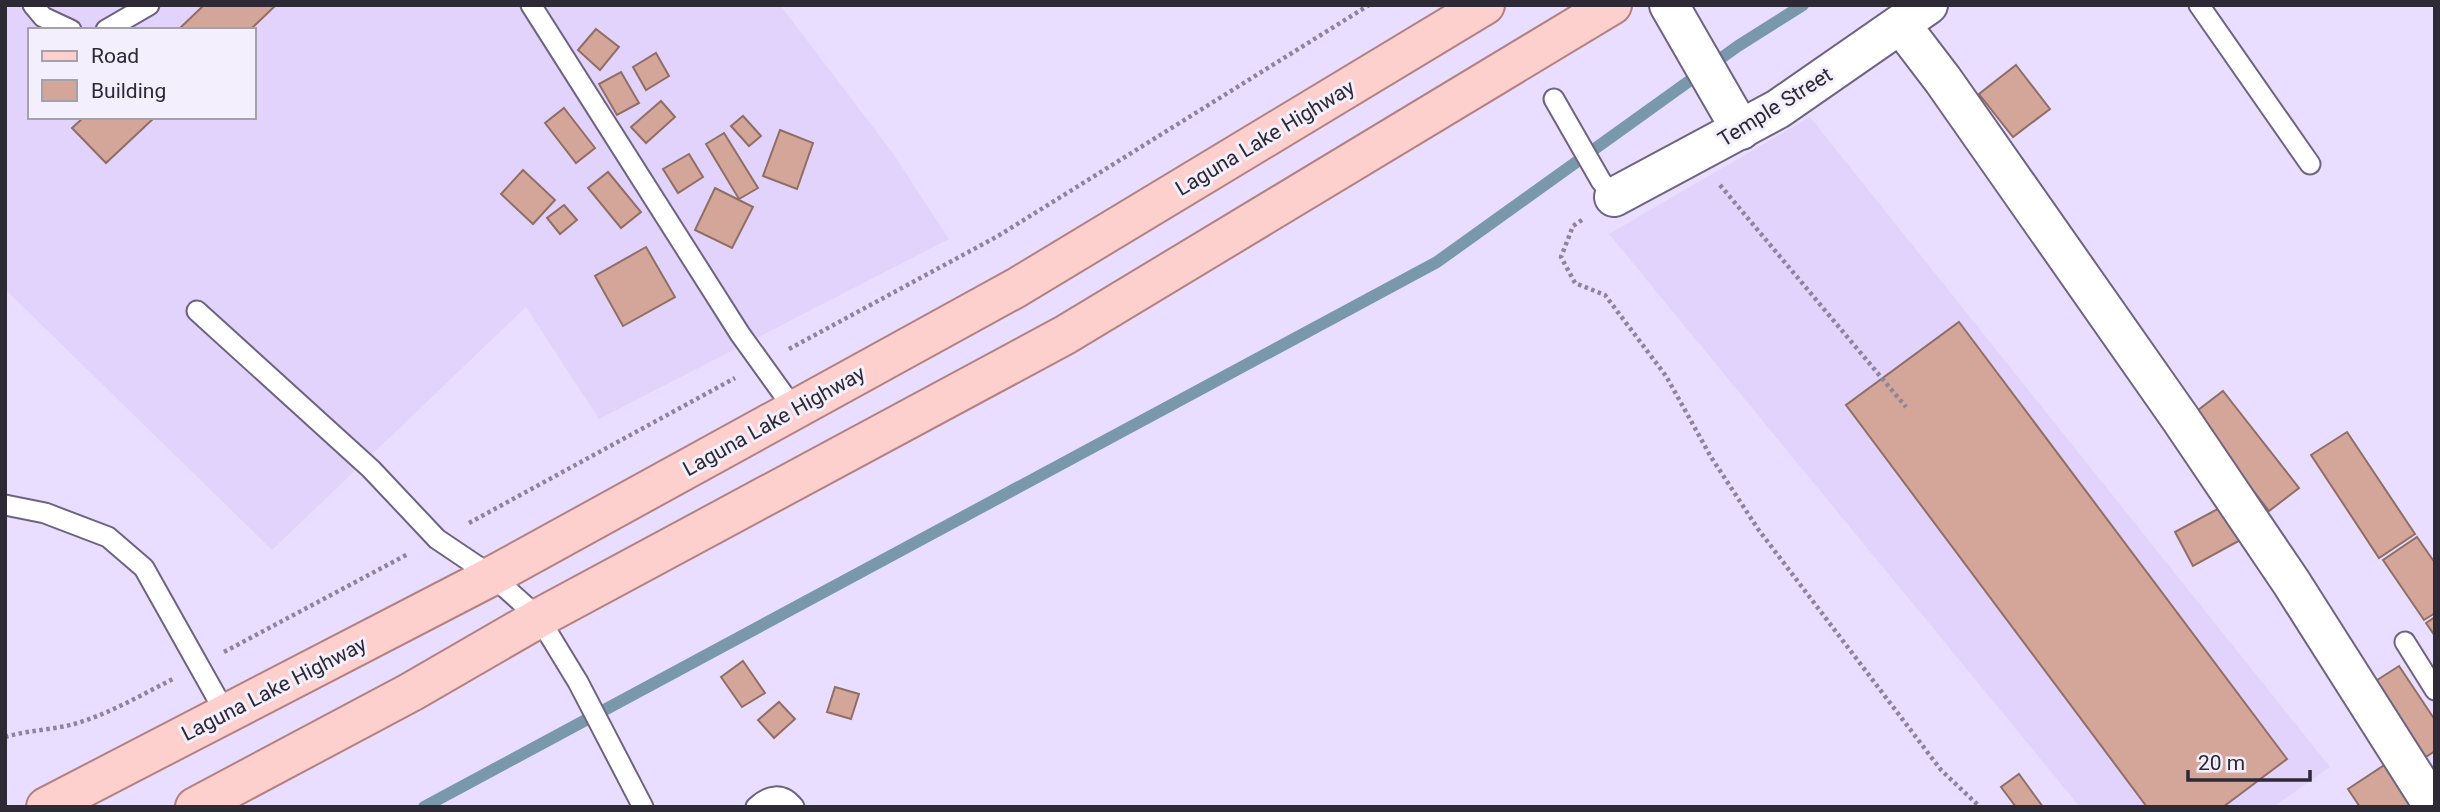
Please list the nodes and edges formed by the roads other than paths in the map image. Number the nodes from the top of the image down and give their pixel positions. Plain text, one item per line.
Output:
1 (33, 5) edge
2 (149, 5) edge
3 (531, 5) edge
4 (1485, 5) edge
5 (1612, 5) edge
6 (2199, 5) edge
7 (1915, 15) edge
8 (1678, 20) edge
9 (67, 28) edge
10 (109, 28) edge
11 (1559, 107) dead end
12 (1733, 117) junction
13 (2310, 164) dead end
14 (1608, 189) joint
15 (197, 311) dead end
16 (794, 409) junction
17 (5, 505) edge
18 (492, 576) junction
19 (539, 618) junction
20 (2405, 642) dead end
21 (2435, 690) edge
22 (226, 714) junction
23 (46, 807) edge
24 (195, 807) edge
25 (643, 807) edge
26 (756, 807) edge
27 (794, 807) edge
28 (2434, 807) edge

1 - 9 lane
2 - 10 lane
3 - 16 lane
4 - 16 main road, Laguna Lake Highway
5 - 19 main road
6 - 13 lane
7 - 12 street, Temple Street
7 - 28 street
8 - 12 street
11 - 14 lane
12 - 14 street, Temple Street
15 - 18 lane
16 - 18 main road, Laguna Lake Highway
17 - 22 lane
18 - 19 lane
18 - 22 main road, Laguna Lake Highway
19 - 24 main road
19 - 25 lane
20 - 21 lane
22 - 23 main road, Laguna Lake Highway
26 - 27 lane

